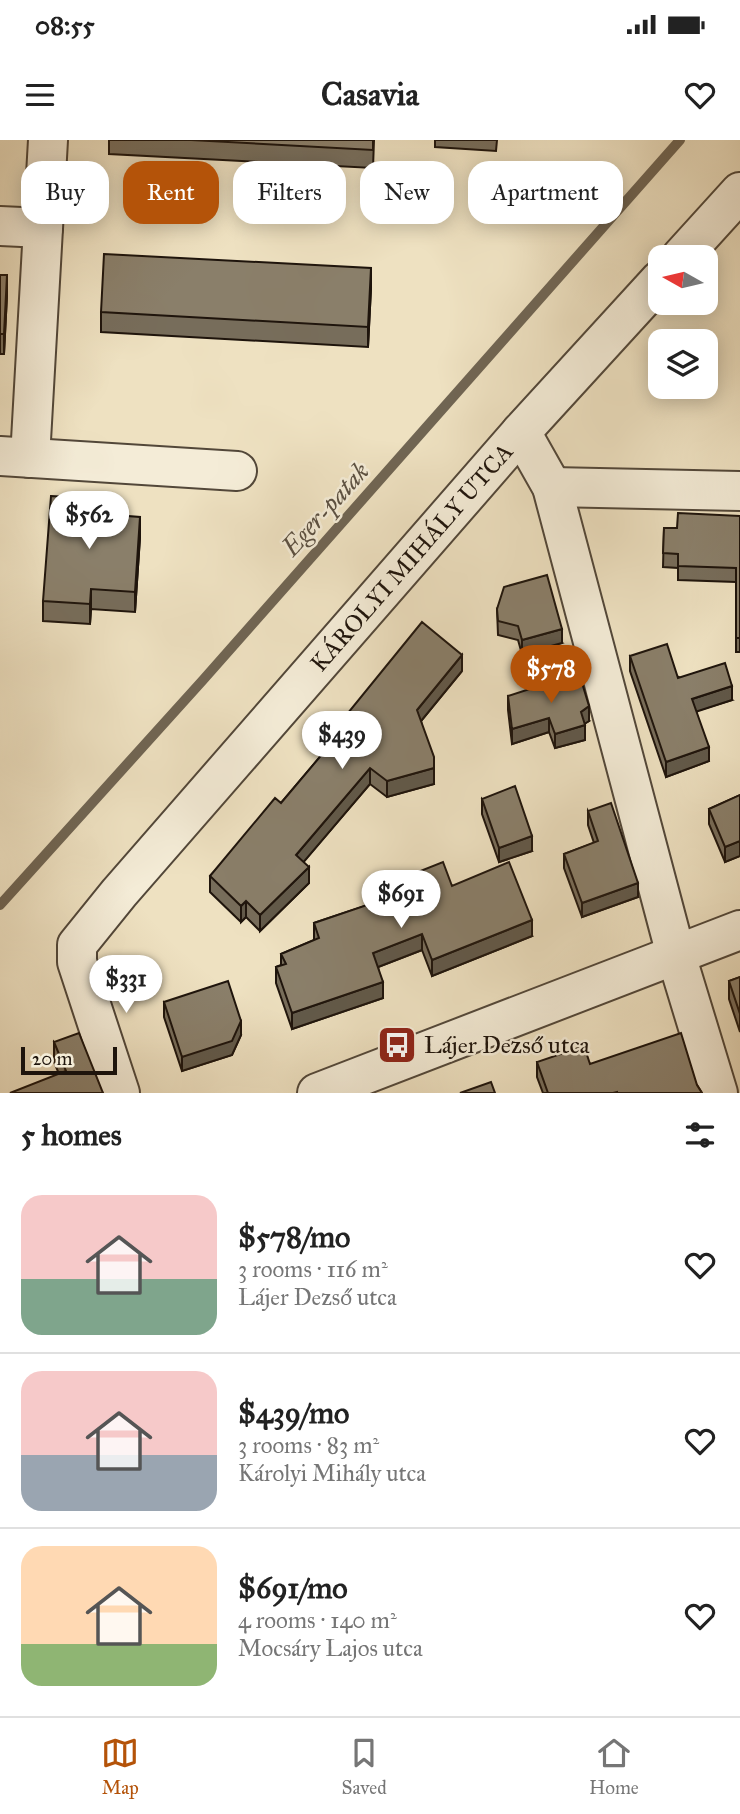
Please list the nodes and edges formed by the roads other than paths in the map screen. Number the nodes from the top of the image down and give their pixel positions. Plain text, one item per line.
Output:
1 (48, 140) edge
2 (740, 192) edge
3 (0, 226) edge
4 (43, 228) junction
5 (692, 245) edge
6 (648, 293) edge
7 (521, 432) junction
8 (15, 457) edge
9 (237, 471) dead end
10 (552, 487) junction
11 (740, 491) edge
12 (740, 930) edge
13 (676, 955) junction
14 (120, 1093) edge
15 (317, 1093) edge
16 (718, 1093) edge

1 - 4 street
2 - 5 street
3 - 4 street
4 - 8 street
6 - 7 street, KÁROLYI MIHÁLY UTCA
7 - 10 street
7 - 14 street, KÁROLYI MIHÁLY UTCA
8 - 9 street
10 - 11 street
10 - 13 street
12 - 13 street
13 - 15 street
13 - 16 street

